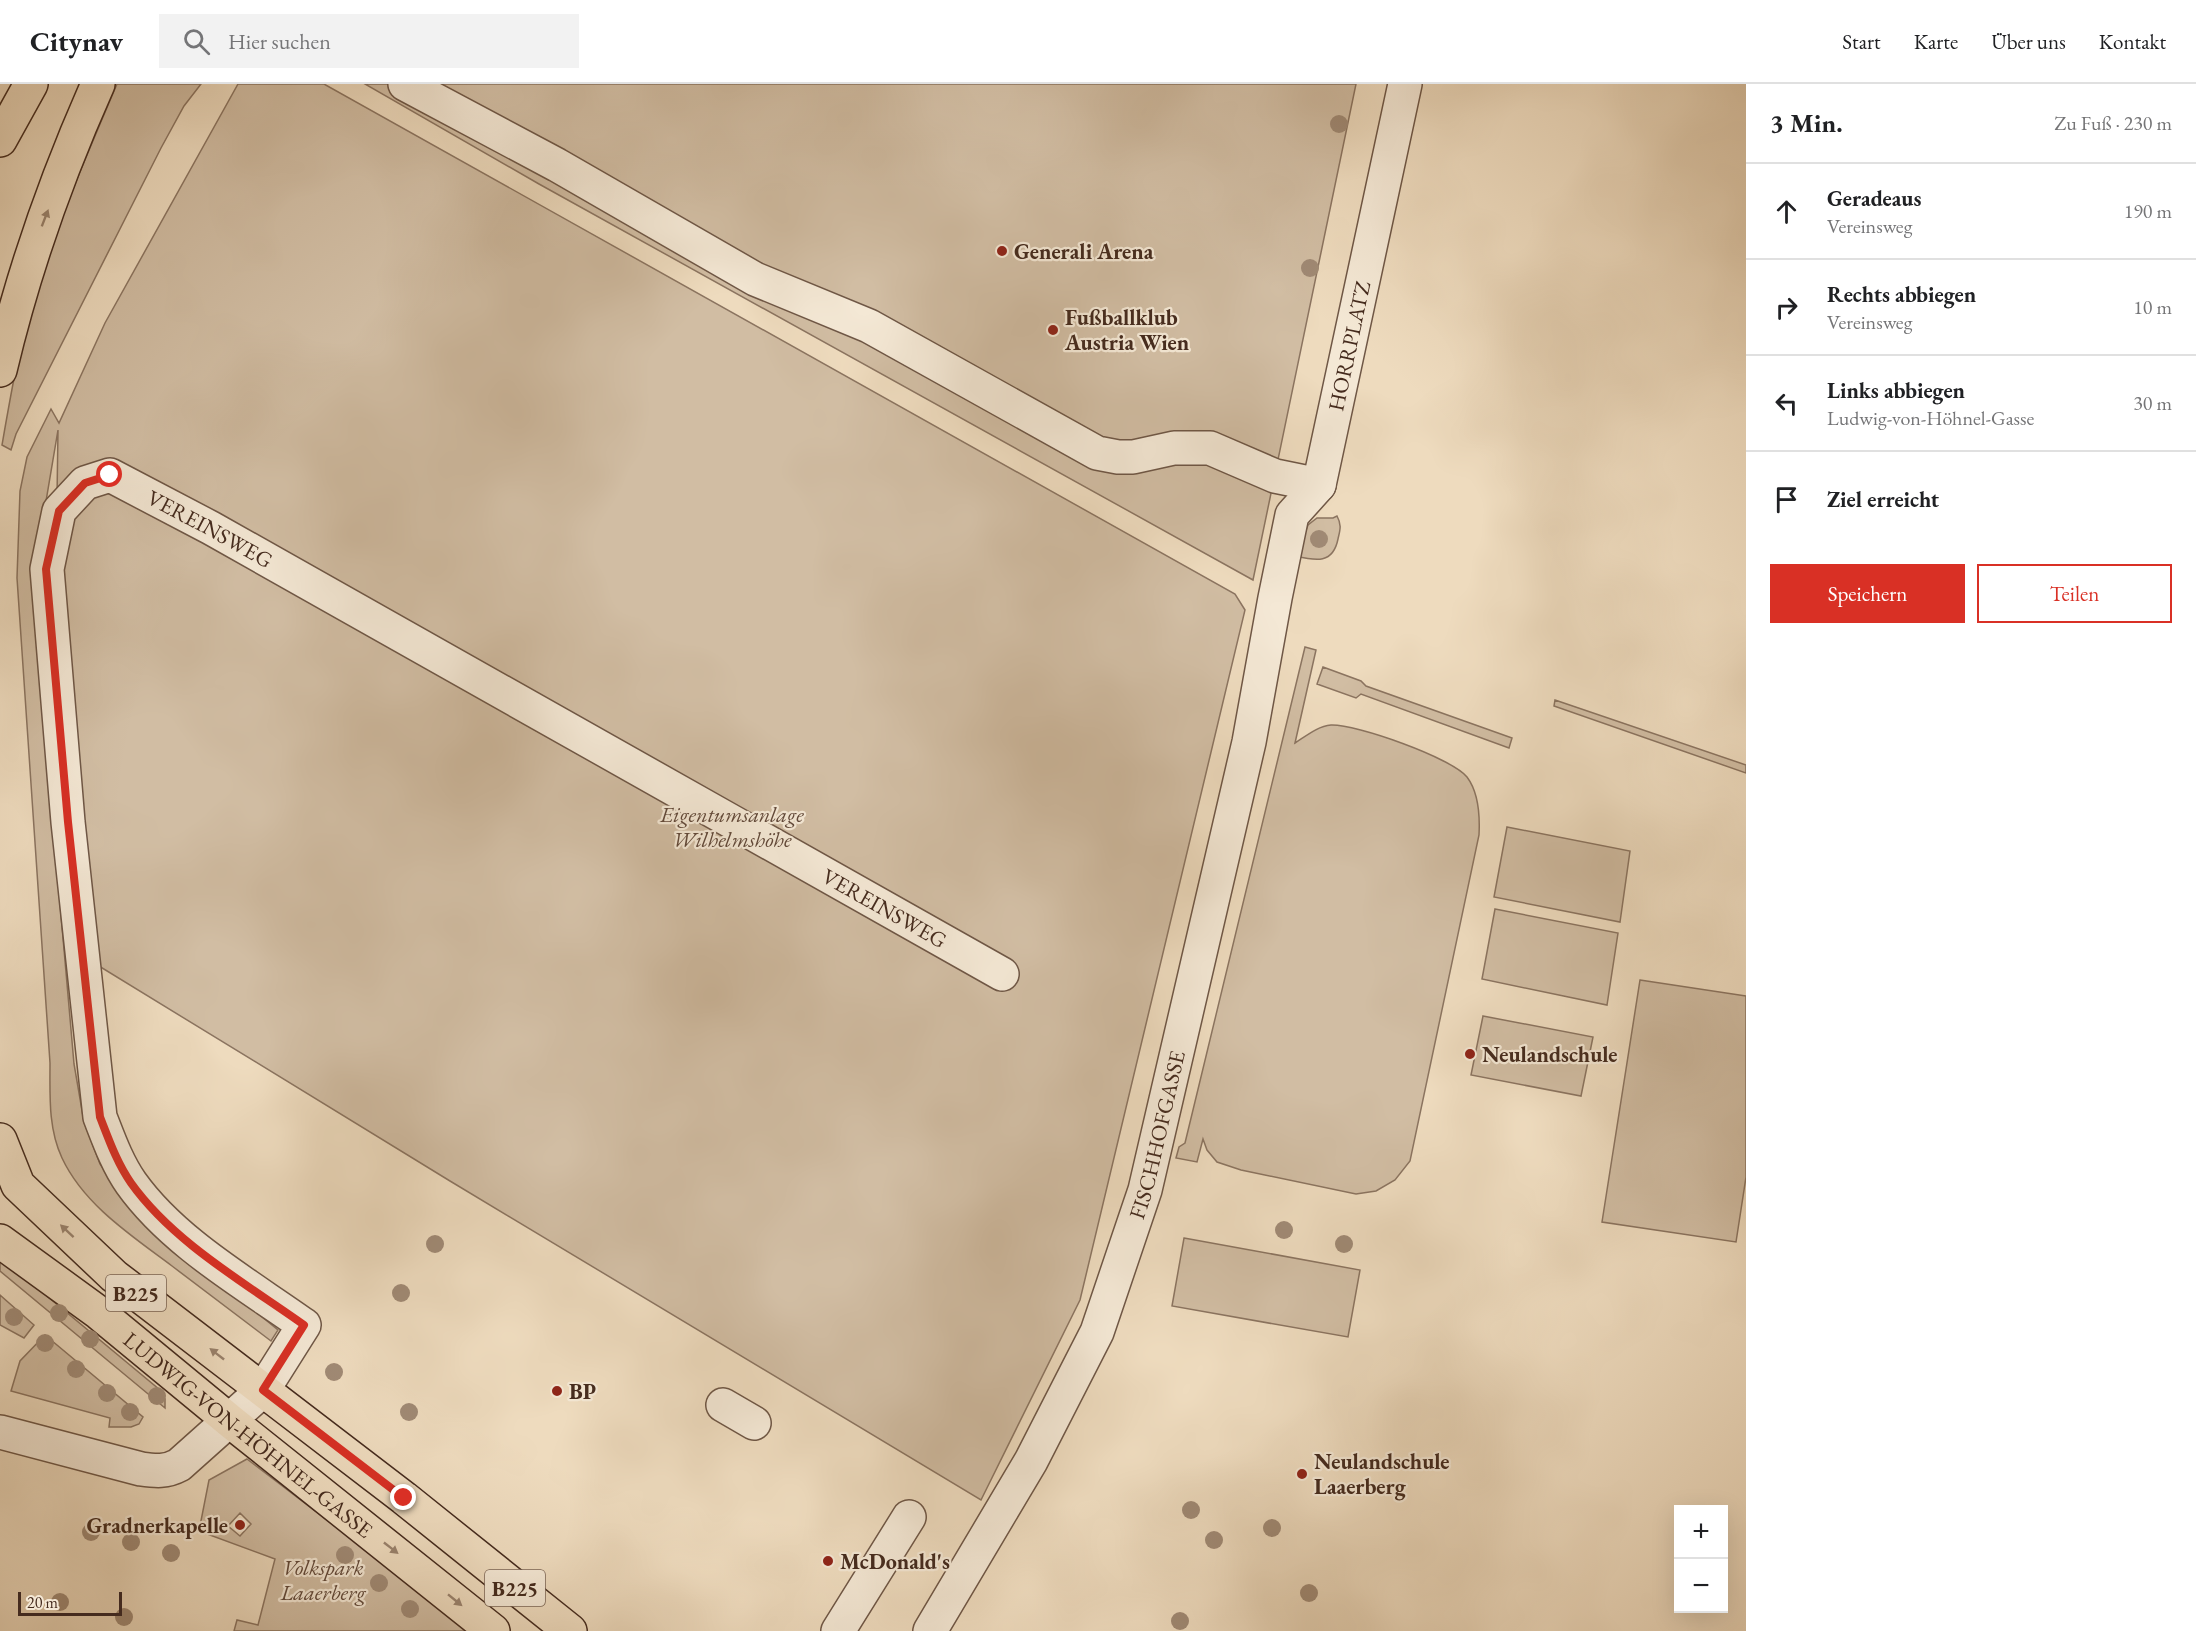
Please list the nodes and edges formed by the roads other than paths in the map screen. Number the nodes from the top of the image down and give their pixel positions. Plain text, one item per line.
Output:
1 (31, 84) edge
2 (98, 84) edge
3 (405, 84) edge
4 (1405, 84) edge
5 (0, 140) edge
6 (0, 370) edge
7 (1319, 485) junction
8 (1002, 974) dead end
9 (0, 1140) edge
10 (9, 1181) edge
11 (0, 1241) edge
12 (263, 1390) junction
13 (723, 1405) dead end
14 (230, 1421) junction
15 (754, 1423) dead end
16 (0, 1432) edge
17 (909, 1517) dead end
18 (493, 1631) edge
19 (570, 1631) edge
20 (838, 1631) edge
21 (930, 1631) edge

1 - 5 main road
6 -> 2 main road
3 - 7 street
4 - 7 street, HORRPLATZ
7 - 21 street, FISCHHOFGASSE
8 - 12 street, VEREINSWEG
9 - 10 main road, LUDWIG-VON-HÖHNEL-GASSE / B225
12 -> 10 main road, LUDWIG-VON-HÖHNEL-GASSE / B225
11 - 14 main road, LUDWIG-VON-HÖHNEL-GASSE / B225
12 - 14 street
12 - 19 main road, LUDWIG-VON-HÖHNEL-GASSE / B225
13 - 15 street
14 - 16 street
14 -> 18 main road, LUDWIG-VON-HÖHNEL-GASSE / B225
17 - 20 street

